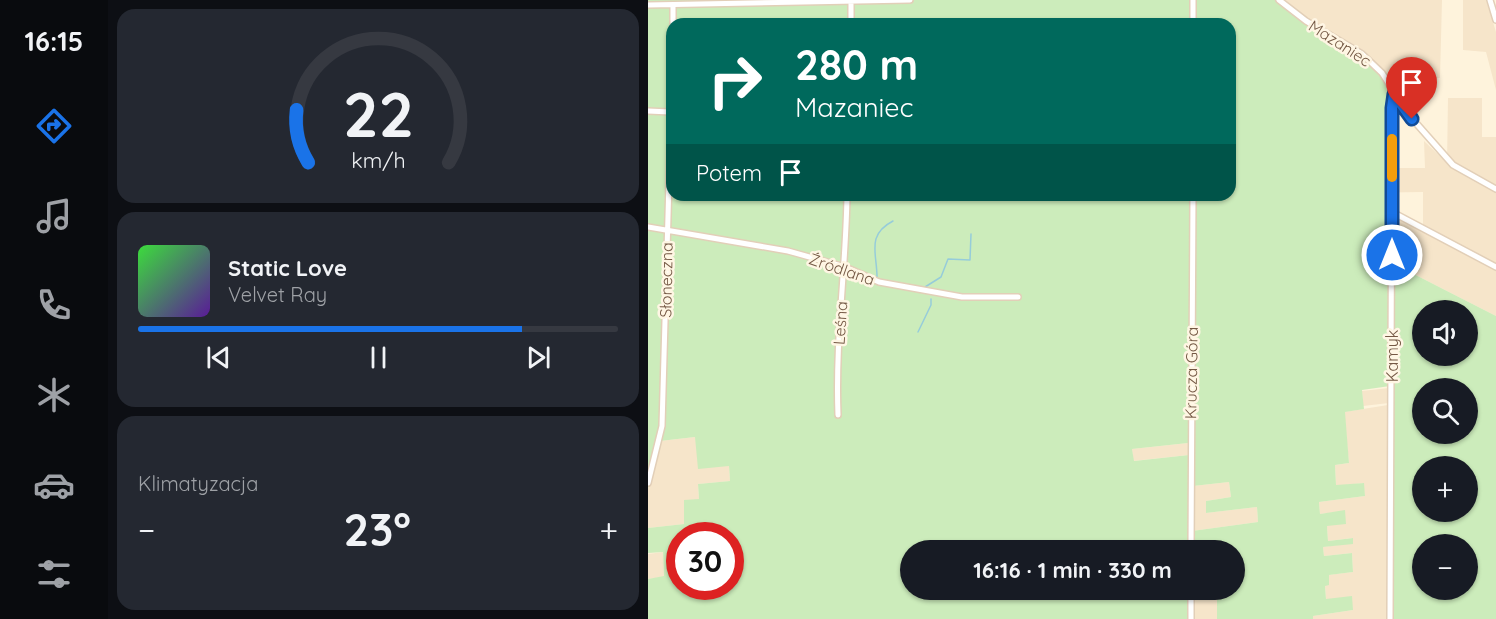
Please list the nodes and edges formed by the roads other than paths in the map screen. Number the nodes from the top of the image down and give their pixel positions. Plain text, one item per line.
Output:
1 (910, 0) edge
2 (1192, 0) edge
3 (1279, 0) edge
4 (1490, 0) edge
5 (851, 2) junction
6 (648, 5) edge
7 (673, 5) junction
8 (673, 18) edge
9 (850, 18) edge
10 (1193, 18) edge
11 (1496, 20) edge
12 (1394, 94) junction
13 (648, 111) edge
14 (666, 112) edge
15 (1496, 189) edge
16 (669, 201) edge
17 (847, 201) edge
18 (1193, 201) edge
19 (1392, 212) junction
20 (648, 227) edge
21 (668, 231) junction
22 (845, 267) junction
23 (1496, 267) edge
24 (1018, 297) dead end
25 (838, 415) dead end
26 (648, 483) edge
27 (1191, 540) edge
28 (1191, 600) edge
29 (1191, 619) edge
30 (1390, 619) edge

1 - 5 street
2 - 10 street
3 - 12 street, Mazaniec
4 - 11 street
5 - 7 street
5 - 9 street
6 - 7 street
7 - 8 street
12 - 15 street, Mazaniec
12 - 19 street, Kamyk
13 - 14 street
16 - 21 street, Słoneczna
17 - 22 street, Leśna
18 - 27 street, Krucza Góra
19 - 23 street
19 - 30 street, Kamyk
20 - 21 street, Źródlana
21 - 22 street, Źródlana
21 - 26 street, Słoneczna
22 - 24 street, Źródlana
22 - 25 street, Leśna
28 - 29 street

